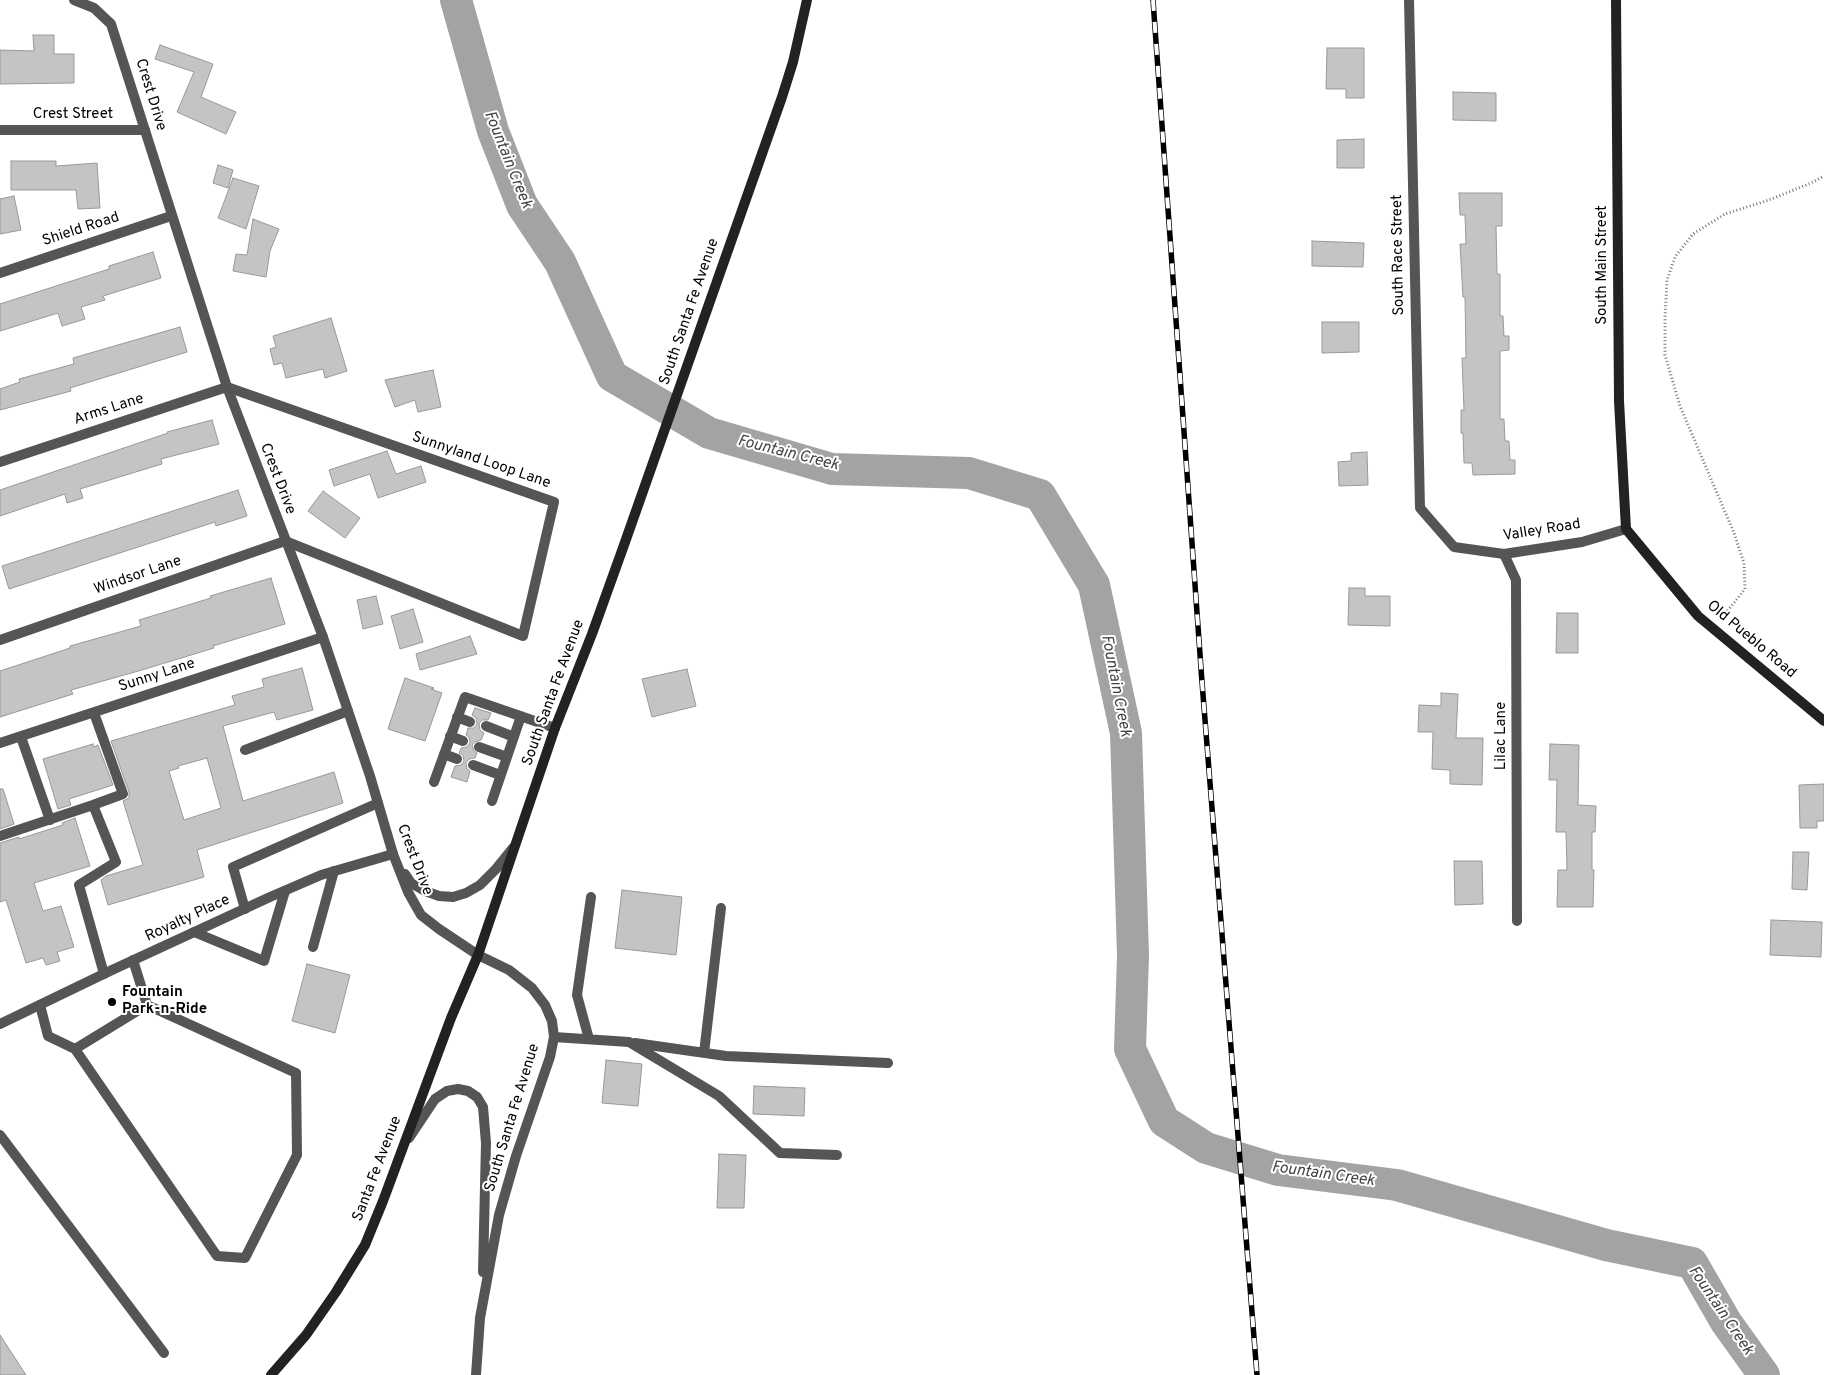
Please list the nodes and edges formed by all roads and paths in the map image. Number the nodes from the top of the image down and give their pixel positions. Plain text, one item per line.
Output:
1 (74, 0) edge
2 (807, 0) edge
3 (1409, 0) edge
4 (1616, 0) edge
5 (0, 130) edge
6 (145, 130) junction
7 (1824, 176) edge
8 (171, 216) junction
9 (0, 273) edge
10 (226, 387) junction
11 (0, 462) edge
12 (1420, 508) joint
13 (1626, 529) junction
14 (285, 541) junction
15 (1504, 554) junction
16 (1712, 628) junction
17 (323, 637) junction
18 (0, 640) edge
19 (348, 711) junction
20 (94, 712) junction
21 (521, 716) junction
22 (457, 717) junction
23 (1824, 721) edge
24 (470, 722) dead end
25 (486, 726) dead end
26 (555, 728) junction
27 (450, 736) junction
28 (21, 737) junction
29 (514, 737) junction
30 (464, 741) dead end
31 (0, 744) edge
32 (479, 747) dead end
33 (245, 750) dead end
34 (444, 754) junction
35 (507, 757) junction
36 (457, 759) dead end
37 (473, 765) dead end
38 (500, 775) junction
39 (434, 782) dead end
40 (492, 801) dead end
41 (378, 804) junction
42 (94, 805) junction
43 (50, 820) junction
44 (0, 836) edge
45 (516, 845) junction
46 (393, 854) junction
47 (334, 871) junction
48 (285, 891) junction
49 (591, 897) dead end
50 (245, 908) junction
51 (720, 908) dead end
52 (1517, 921) dead end
53 (194, 932) junction
54 (313, 948) dead end
55 (478, 955) junction
56 (134, 960) junction
57 (104, 974) junction
58 (40, 1005) junction
59 (147, 1005) junction
60 (0, 1024) edge
61 (554, 1037) junction
62 (589, 1039) junction
63 (629, 1042) junction
64 (74, 1049) junction
65 (704, 1053) junction
66 (888, 1063) dead end
67 (0, 1136) edge
68 (406, 1143) junction
69 (838, 1155) dead end
70 (482, 1305) junction
71 (164, 1353) dead end
72 (271, 1375) edge
73 (476, 1375) edge

1 - 6 street, Crest Drive
2 - 26 main road, South Santa Fe Avenue
3 - 12 street, South Race Street
4 - 13 main road, South Main Street
5 - 6 street, Crest Street
6 - 8 street, Crest Drive
7 - 16 path
8 - 9 street, Shield Road
8 - 10 street, Crest Drive
10 - 11 street, Arms Lane
10 - 14 street, Crest Drive
10 - 14 street, Sunnyland Loop Lane
12 - 15 street, Valley Road
13 - 15 street, Valley Road
13 - 16 main road, Old Pueblo Road
14 - 17 street, Crest Drive
14 - 18 street, Windsor Lane
15 - 52 street, Lilac Lane
16 - 23 main road, Old Pueblo Road
17 - 19 street, Crest Drive
17 - 20 street, Sunny Lane
19 - 33 street
19 - 41 street, Crest Drive
20 - 28 street, Sunny Lane
20 - 42 street
21 - 22 street
21 - 26 street
21 - 29 street
22 - 24 street
22 - 27 street
25 - 29 street
26 - 45 main road, South Santa Fe Avenue
27 - 30 street
27 - 34 street
28 - 31 street, Sunny Lane
28 - 43 street
29 - 35 street
32 - 35 street
34 - 36 street
34 - 39 street
35 - 38 street
37 - 38 street
38 - 40 street
41 - 46 street, Crest Drive
41 - 50 street
42 - 43 street
42 - 57 street
43 - 44 street
45 - 46 street
45 - 55 main road, South Santa Fe Avenue
46 - 47 street, Royalty Place
46 - 55 street, Crest Drive
47 - 48 street, Royalty Place
47 - 54 street
48 - 50 street, Royalty Place
48 - 53 street
49 - 62 street
50 - 53 street, Royalty Place
51 - 65 street
53 - 56 street, Royalty Place
55 - 61 street, South Santa Fe Avenue
55 - 68 main road, Santa Fe Avenue
56 - 57 street, Royalty Place
56 - 59 street
57 - 58 street, Royalty Place
58 - 60 street, Royalty Place
58 - 64 street
59 - 64 street
59 - 64 street
61 - 62 street
61 - 70 street, South Santa Fe Avenue
62 - 63 street
63 - 65 street
63 - 69 street
65 - 66 street
67 - 71 street
68 - 70 street
68 - 72 main road, Santa Fe Avenue
70 - 73 street, South Santa Fe Avenue

